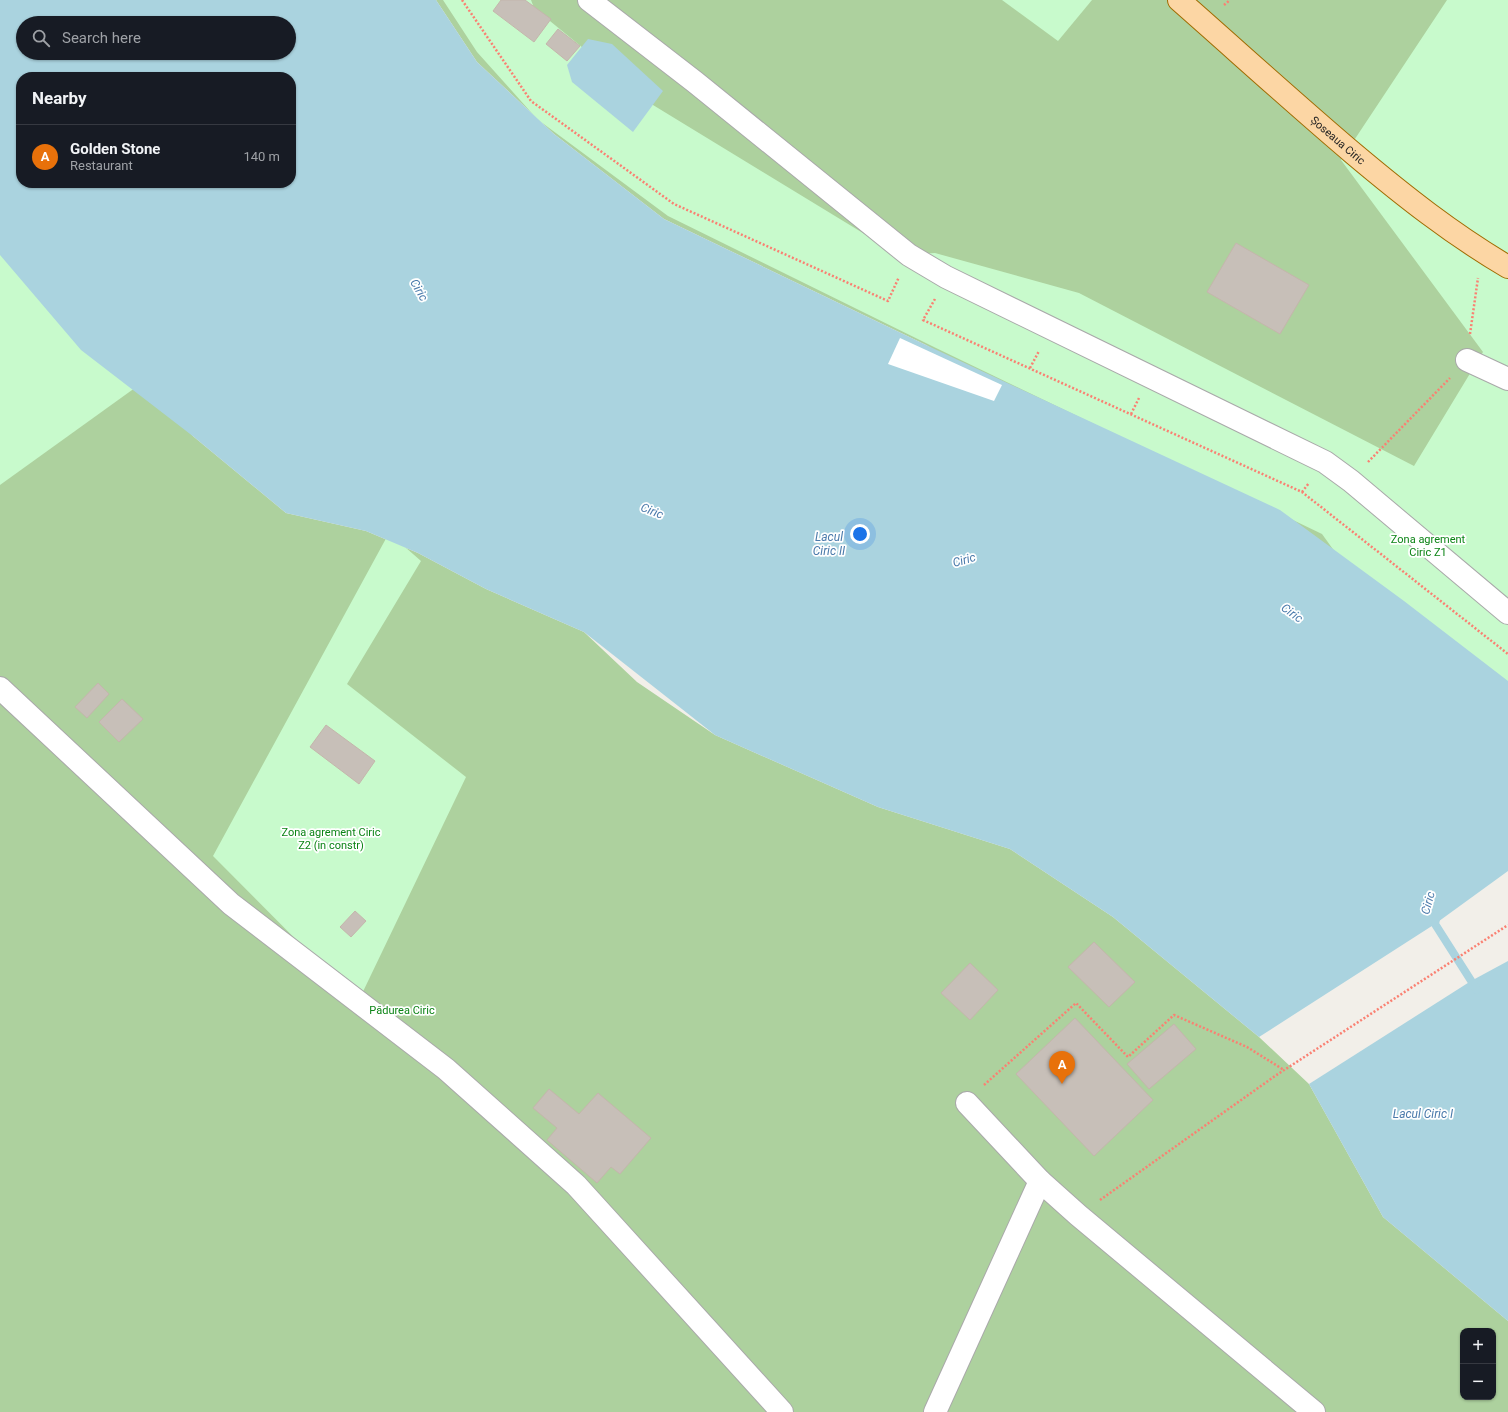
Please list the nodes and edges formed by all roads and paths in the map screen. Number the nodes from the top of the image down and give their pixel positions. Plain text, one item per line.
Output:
1 (462, 0) edge
2 (589, 0) edge
3 (1179, 0) edge
4 (1481, 251) junction
5 (909, 255) junction
6 (1508, 267) edge
7 (923, 320) dead end
8 (1467, 360) junction
9 (1508, 378) edge
10 (1351, 480) junction
11 (1508, 613) edge
12 (1508, 654) edge
13 (0, 688) edge
14 (1508, 925) edge
15 (1284, 1070) junction
16 (982, 1086) dead end
17 (967, 1102) dead end
18 (1040, 1181) junction
19 (1078, 1215) junction
20 (782, 1412) edge
21 (934, 1412) edge
22 (1314, 1412) edge

1 - 5 path
2 - 5 lane
3 - 4 main road, Șoseaua Ciric
4 - 6 main road, Șoseaua Ciric
4 - 8 path
5 - 10 lane
7 - 12 path
8 - 9 lane
8 - 10 path
10 - 11 lane
13 - 20 lane
14 - 15 path
15 - 16 path
15 - 19 path
17 - 18 lane
18 - 19 lane
18 - 21 lane
19 - 22 lane

